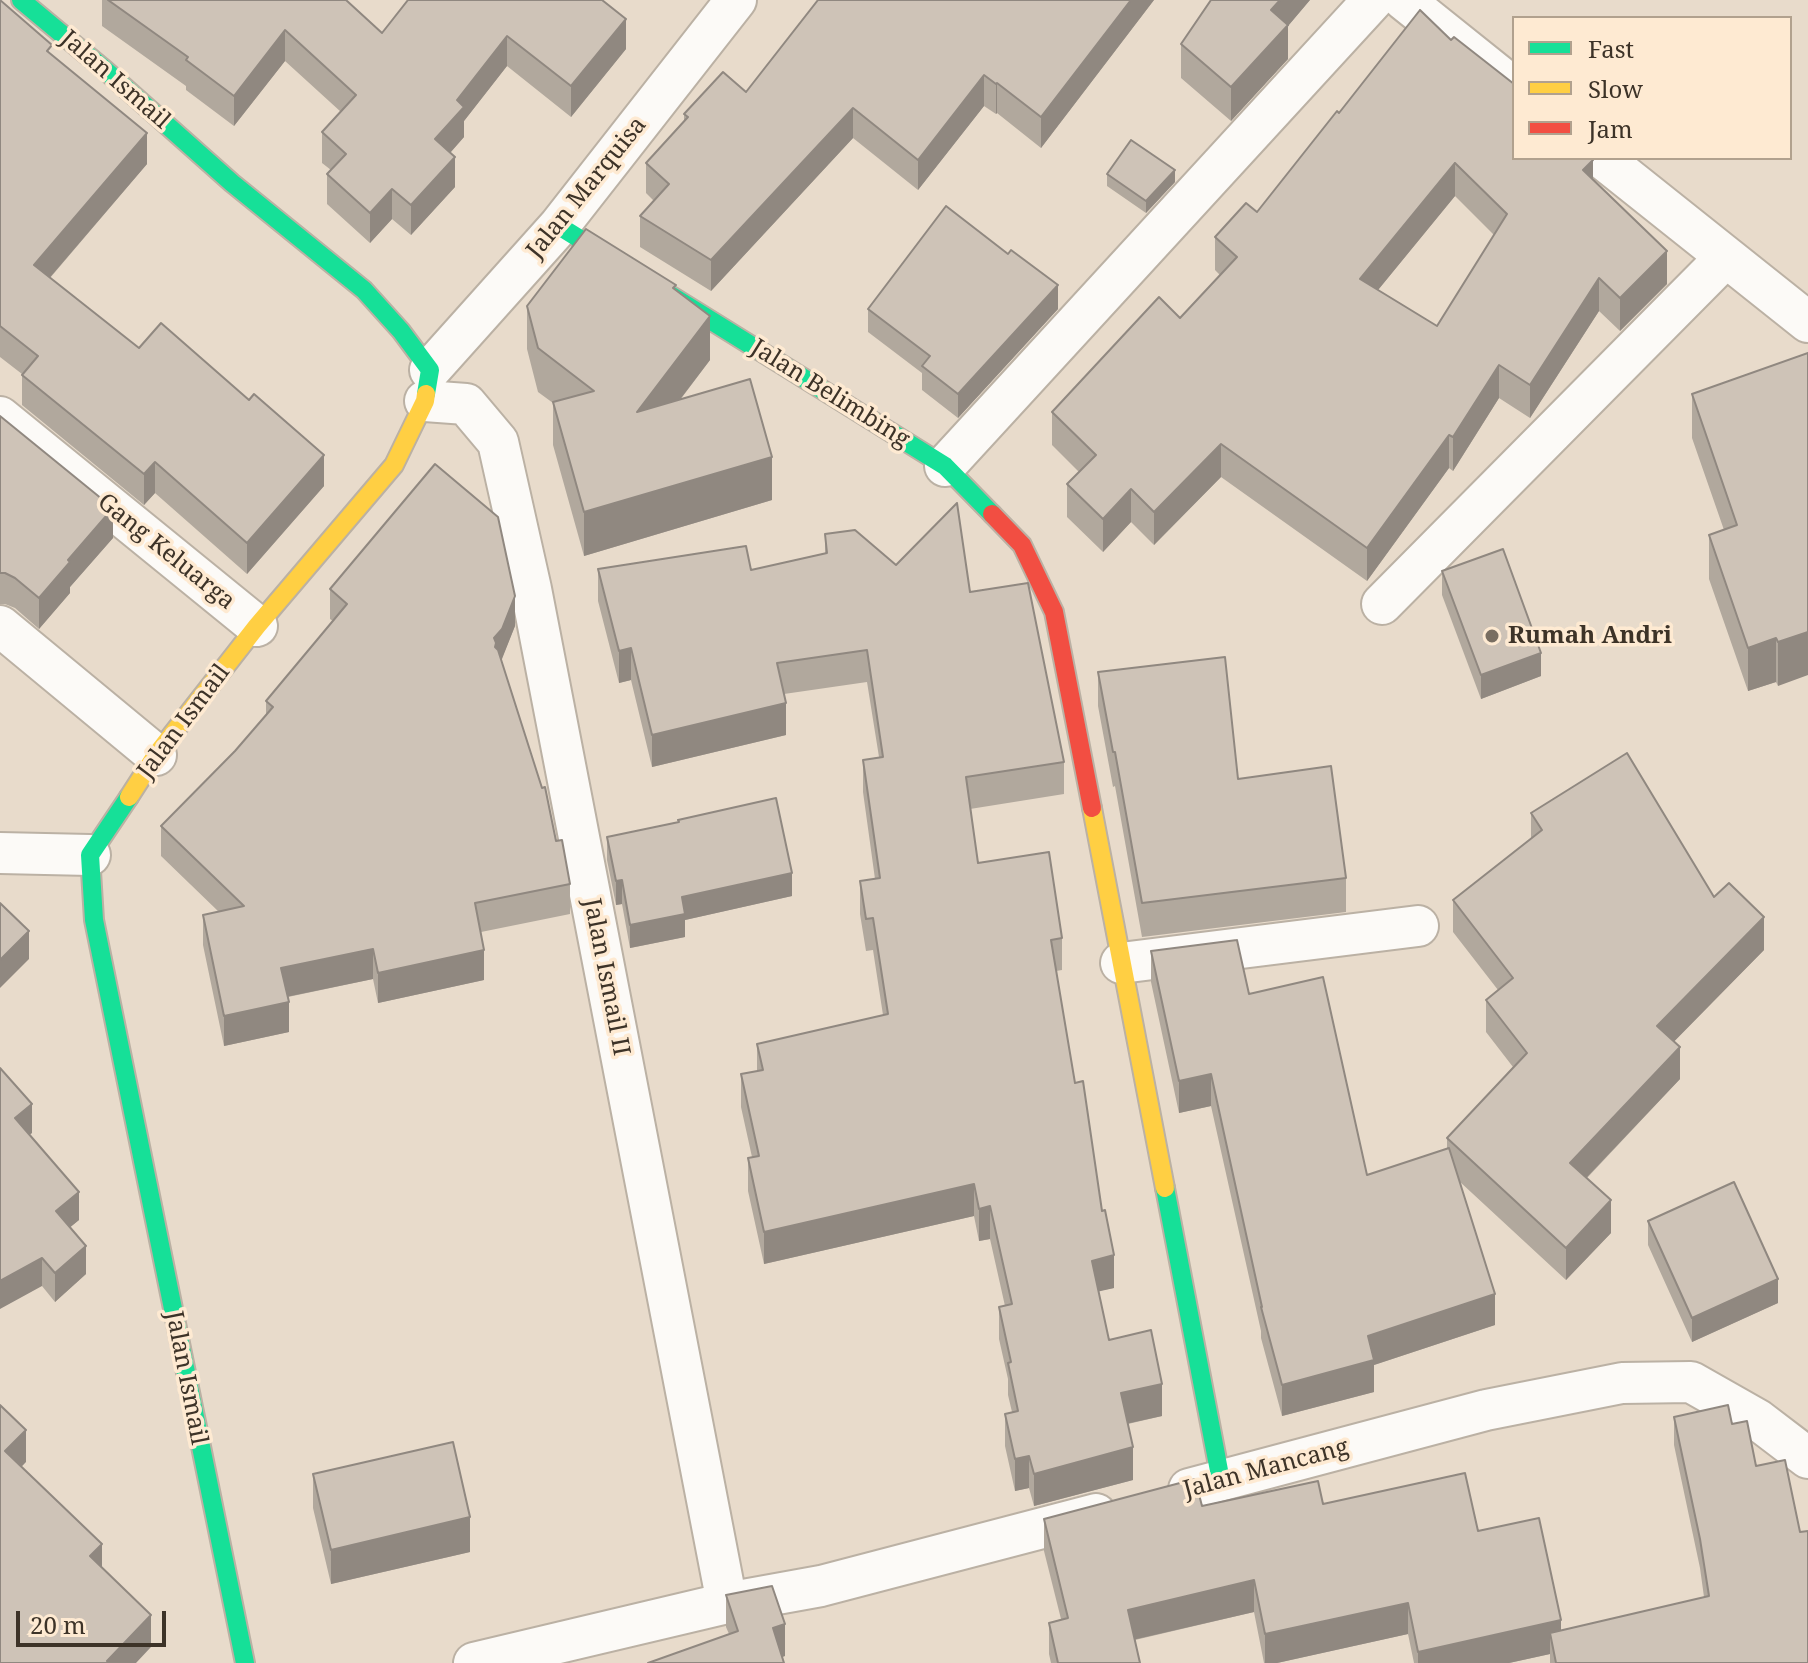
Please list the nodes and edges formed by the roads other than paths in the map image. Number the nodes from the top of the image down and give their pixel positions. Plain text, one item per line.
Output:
1 (21, 0) edge
2 (736, 0) edge
3 (1373, 0) edge
4 (1404, 0) edge
5 (1512, 86) edge
6 (1605, 160) edge
7 (559, 226) junction
8 (1726, 257) junction
9 (1808, 322) edge
10 (427, 385) junction
11 (0, 417) edge
12 (945, 466) junction
13 (1382, 604) dead end
14 (0, 626) edge
15 (257, 626) junction
16 (156, 755) junction
17 (0, 853) edge
18 (90, 855) junction
19 (1418, 926) dead end
20 (1121, 963) junction
21 (1808, 1458) edge
22 (1221, 1481) junction
23 (727, 1603) junction
24 (245, 1663) edge
25 (474, 1663) edge

1 - 10 street, Jalan Ismail
2 - 7 street, Jalan Marquisa
3 - 12 street
4 - 5 street
6 - 8 street
7 - 10 street, Jalan Marquisa
7 - 12 street, Jalan Belimbing
8 - 9 street
8 - 13 street
10 - 15 street, Jalan Ismail
10 - 23 street, Jalan Ismail II
11 - 15 street, Gang Keluarga
12 - 20 street, Jalan Belimbing
14 - 16 street
15 - 16 street, Jalan Ismail
16 - 18 street, Jalan Ismail
17 - 18 street
18 - 24 street, Jalan Ismail
19 - 20 street
20 - 22 street, Jalan Belimbing
21 - 22 street, Jalan Mancang
22 - 23 street, Jalan Mancang
23 - 25 street, Jalan Mancang

